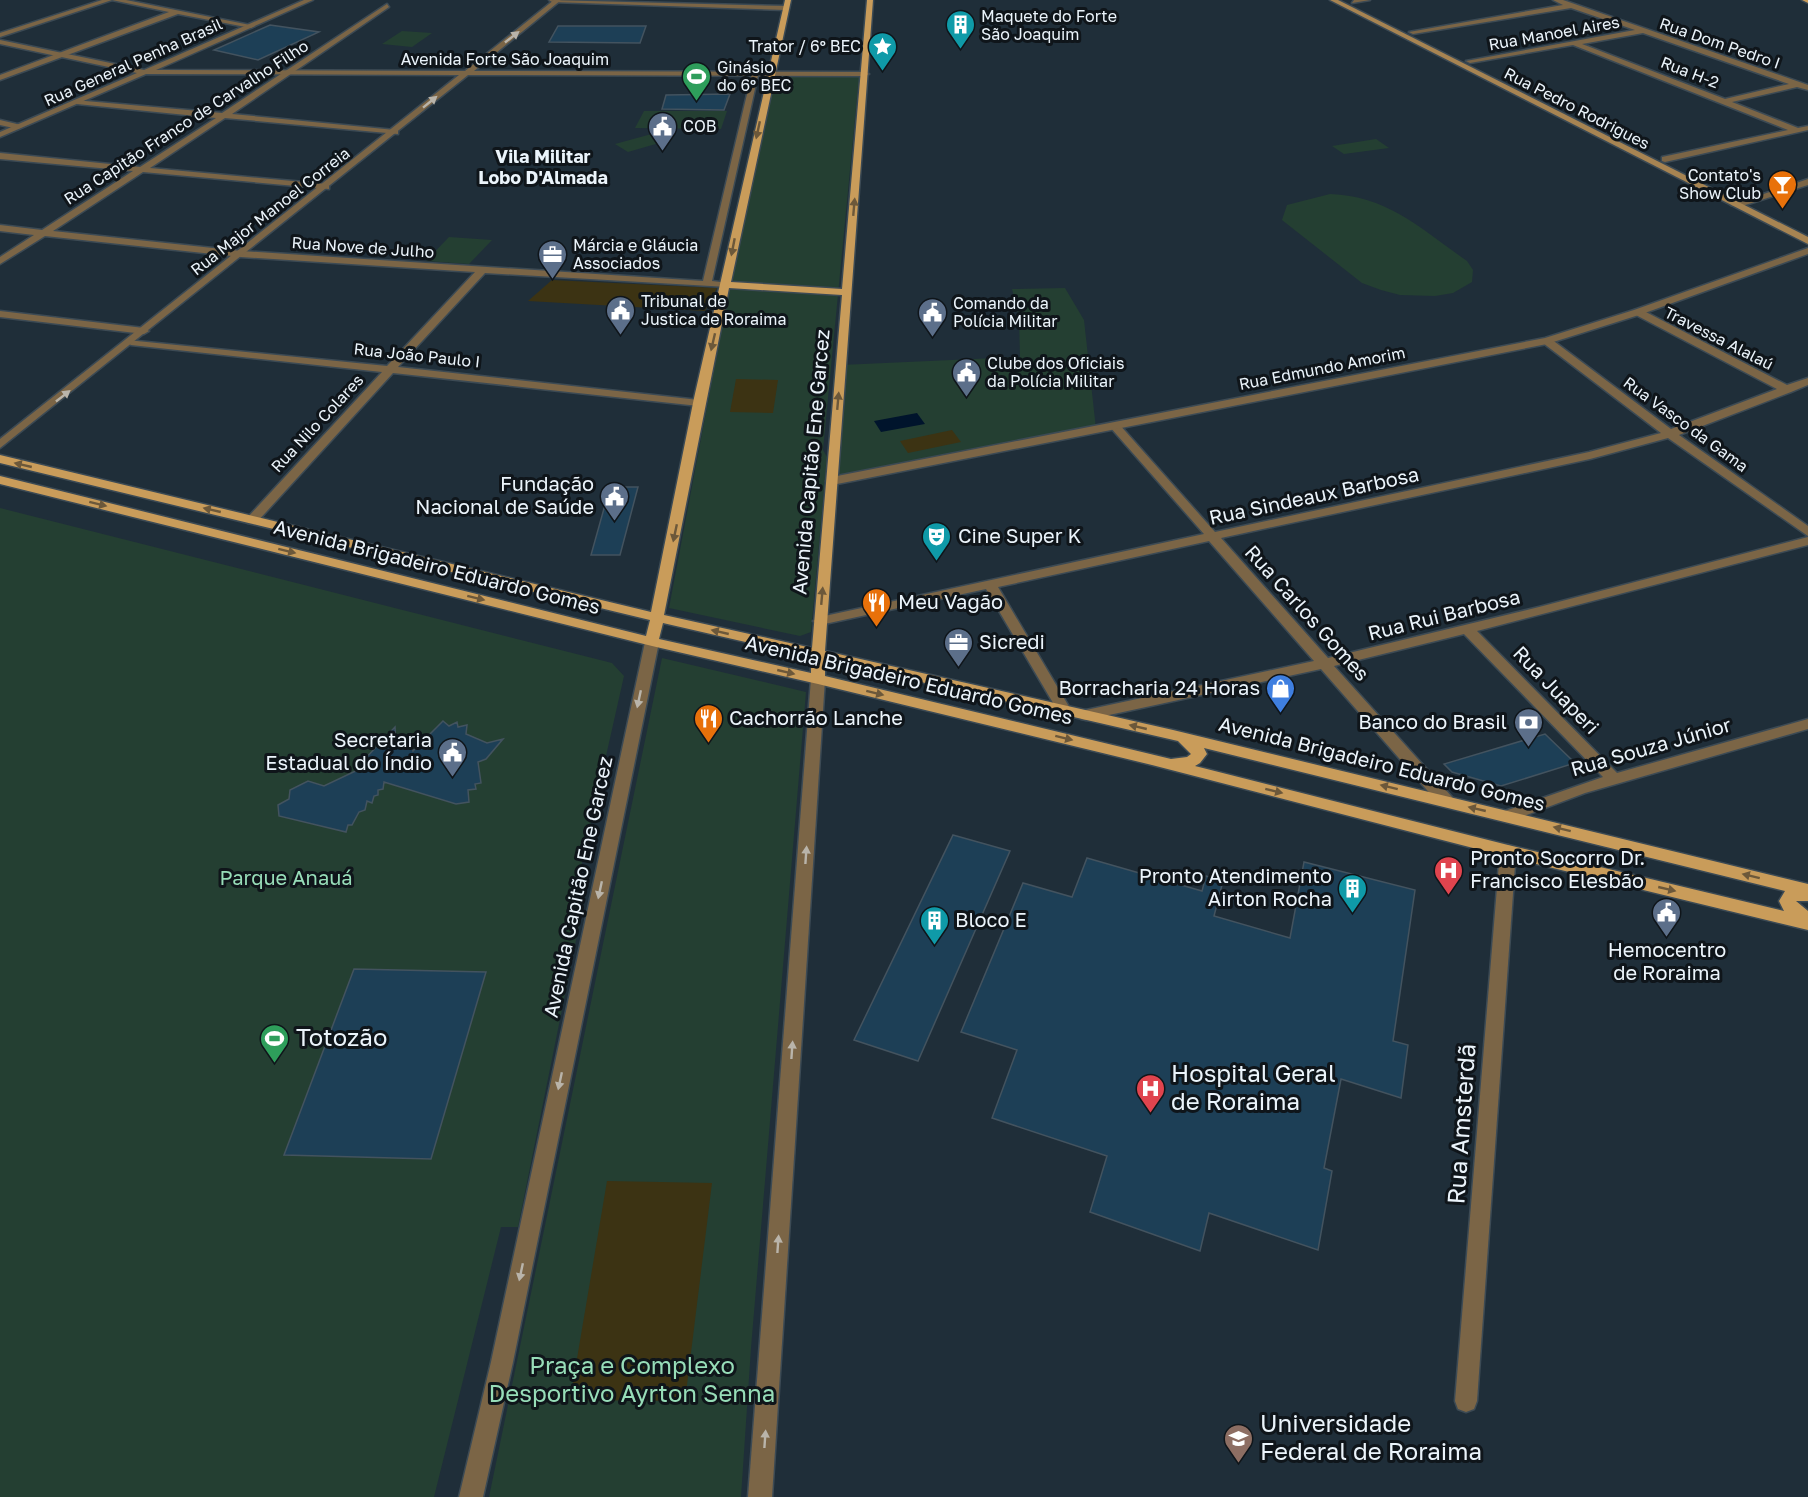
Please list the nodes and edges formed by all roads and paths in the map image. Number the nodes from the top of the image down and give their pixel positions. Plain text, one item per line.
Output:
1 (109, 0) edge
2 (115, 0) edge
3 (310, 0) edge
4 (552, 0) edge
5 (558, 0) edge
6 (870, 0) edge
7 (1334, 0) edge
8 (1367, 0) edge
9 (1556, 0) edge
10 (1354, 2) dead end
11 (787, 4) edge
12 (387, 6) dead end
13 (1572, 6) junction
14 (177, 12) junction
15 (250, 26) junction
16 (1643, 30) junction
17 (1413, 32) dead end
18 (0, 35) edge
19 (0, 42) edge
20 (1574, 43) junction
21 (62, 55) junction
22 (1470, 62) dead end
23 (157, 67) junction
24 (473, 67) junction
25 (294, 70) junction
26 (596, 70) junction
27 (731, 70) junction
28 (771, 70) junction
29 (865, 71) junction
30 (145, 72) junction
31 (466, 73) junction
32 (756, 73) junction
33 (0, 78) edge
34 (1808, 81) edge
35 (1799, 84) junction
36 (1808, 87) edge
37 (77, 102) junction
38 (1724, 102) junction
39 (224, 115) junction
40 (0, 123) edge
41 (18, 127) junction
42 (1808, 128) edge
43 (1796, 130) junction
44 (395, 132) junction
45 (0, 135) edge
46 (0, 156) edge
47 (1665, 159) dead end
48 (141, 169) junction
49 (1808, 182) edge
50 (326, 188) junction
51 (1736, 205) junction
52 (0, 228) edge
53 (43, 232) junction
54 (1808, 241) edge
55 (1808, 251) edge
56 (241, 254) junction
57 (0, 261) edge
58 (480, 271) junction
59 (707, 283) junction
60 (725, 285) junction
61 (847, 292) junction
62 (1638, 312) junction
63 (0, 314) edge
64 (144, 331) junction
65 (1547, 340) junction
66 (131, 342) junction
67 (390, 369) junction
68 (1808, 381) edge
69 (1787, 390) junction
70 (699, 403) junction
71 (1114, 425) junction
72 (1670, 434) junction
73 (0, 445) edge
74 (0, 459) edge
75 (0, 480) edge
76 (832, 481) junction
77 (252, 520) junction
78 (1808, 532) edge
79 (1211, 537) junction
80 (1808, 542) edge
81 (991, 586) junction
82 (657, 618) junction
83 (820, 621) junction
84 (1468, 630) junction
85 (652, 642) junction
86 (818, 654) junction
87 (1324, 664) junction
88 (818, 679) junction
89 (1064, 710) junction
90 (1086, 715) junction
91 (1808, 724) edge
92 (1173, 735) junction
93 (1242, 752) junction
94 (1152, 760) junction
95 (1615, 780) junction
96 (1235, 782) junction
97 (1446, 801) junction
98 (1508, 816) junction
99 (1508, 851) junction
100 (1808, 890) edge
101 (1808, 895) edge
102 (1808, 921) edge
103 (1466, 1401) dead end
104 (471, 1497) edge
105 (760, 1497) edge

1 - 18 street
2 - 14 street
3 - 15 street, Rua General Penha Brasil
4 - 5 street
5 - 11 street
24 -> 5 street, Rua Major Manoel Correia
6 - 29 main road, Avenida Capitão Ene Garcez
7 - 51 main road, Rua Pedro Rodrigues
8 - 10 street
9 - 13 street, Rua Dom Pedro I
11 - 28 main road, Avenida Capitão Ene Garcez
12 - 25 street, Rua Capitão Franco de Carvalho Filho
13 - 16 street, Rua Dom Pedro I
13 - 17 street
14 - 15 street
14 - 21 street
15 - 23 street, Rua General Penha Brasil
16 - 20 street, Rua Manoel Aires
16 - 35 street, Rua Dom Pedro I
19 - 21 street
20 - 22 street, Rua Manoel Aires
20 - 38 street, Rua H-2
21 - 30 street
21 - 33 street
23 - 25 street, Avenida Forte São Joaquim
23 - 30 street, Rua General Penha Brasil
24 - 25 street, Avenida Forte São Joaquim
24 - 26 street, Avenida Forte São Joaquim
24 - 31 street, Rua Major Manoel Correia
25 - 30 street, Avenida Forte São Joaquim
25 - 31 street, Avenida Forte São Joaquim
25 - 39 street, Rua Capitão Franco de Carvalho Filho
26 - 27 street, Avenida Forte São Joaquim
26 - 31 street, Avenida Forte São Joaquim
27 - 28 street, Avenida Forte São Joaquim
27 - 32 street, Avenida Forte São Joaquim
28 - 29 street, Avenida Forte São Joaquim
28 - 32 street, Avenida Forte São Joaquim
28 -> 60 main road, Avenida Capitão Ene Garcez
61 -> 29 main road, Avenida Capitão Ene Garcez
30 - 37 street, Rua General Penha Brasil
44 -> 31 street, Rua Major Manoel Correia
32 - 59 street
34 - 35 street
35 - 36 street, Rua Dom Pedro I
35 - 38 street
37 - 39 street
37 - 41 street, Rua General Penha Brasil
38 - 43 street, Rua H-2
39 - 44 street
39 - 48 street, Rua Capitão Franco de Carvalho Filho
40 - 41 street
41 - 45 street, Rua General Penha Brasil
42 - 43 street
43 - 47 street
44 - 50 street, Rua Major Manoel Correia
46 - 48 street
48 - 50 street
48 - 53 street, Rua Capitão Franco de Carvalho Filho
49 - 51 street
50 - 56 street, Rua Major Manoel Correia
51 - 54 main road, Rua Pedro Rodrigues
52 - 53 street, Rua Nove de Julho
53 - 56 street, Rua Nove de Julho
53 - 57 street, Rua Capitão Franco de Carvalho Filho
55 - 62 street, Rua Edmundo Amorim
56 - 58 street, Rua Nove de Julho
56 - 64 street, Rua Major Manoel Correia
58 - 59 street, Rua Nove de Julho
58 - 67 street, Rua Nilo Colares
59 - 60 street, Rua Nove de Julho
60 - 61 main road
60 -> 70 main road, Avenida Capitão Ene Garcez
76 -> 61 main road, Avenida Capitão Ene Garcez
62 - 65 street, Rua Edmundo Amorim
62 - 69 street, Travessa Alalaú
63 - 64 street
64 - 66 street, Rua Major Manoel Correia
65 - 71 street, Rua Edmundo Amorim
65 - 72 street, Rua Vasco da Gama
66 - 67 street, Rua João Paulo I
73 -> 66 street, Rua Major Manoel Correia
67 - 70 street, Rua João Paulo I
67 - 77 street, Rua Nilo Colares
68 - 69 street, Rua Sindeaux Barbosa
69 - 72 street, Rua Sindeaux Barbosa
70 -> 82 main road, Avenida Capitão Ene Garcez
71 - 76 street, Rua Edmundo Amorim
71 - 79 street, Rua Carlos Gomes
72 - 78 street, Rua Vasco da Gama
72 - 79 street, Rua Sindeaux Barbosa
77 -> 74 main road, Avenida Brigadeiro Eduardo Gomes
75 -> 85 main road, Avenida Brigadeiro Eduardo Gomes
83 -> 76 main road, Avenida Capitão Ene Garcez
77 - 82 main road, Avenida Brigadeiro Eduardo Gomes
79 - 81 street, Rua Sindeaux Barbosa
79 - 87 street, Rua Carlos Gomes
80 - 84 street, Rua Rui Barbosa
81 - 83 street, Rua Sindeaux Barbosa
81 - 89 street
82 - 85 main road, Avenida Capitão Ene Garcez
86 -> 82 main road, Avenida Brigadeiro Eduardo Gomes
83 - 86 main road, Avenida Capitão Ene Garcez
84 - 87 street, Rua Rui Barbosa
84 - 95 street, Rua Juaperi
85 -> 88 main road, Avenida Brigadeiro Eduardo Gomes
85 -> 104 street, Avenida Capitão Ene Garcez
86 - 88 main road, Avenida Capitão Ene Garcez
86 - 89 main road, Avenida Brigadeiro Eduardo Gomes
87 - 90 street, Rua Rui Barbosa
87 - 97 street, Rua Carlos Gomes
88 -> 94 main road, Avenida Brigadeiro Eduardo Gomes
105 -> 88 street, Avenida Capitão Ene Garcez
89 - 90 main road, Avenida Brigadeiro Eduardo Gomes
92 -> 90 main road, Avenida Brigadeiro Eduardo Gomes
91 - 95 street, Rua Souza Júnior
92 - 93 main road, Avenida Brigadeiro Eduardo Gomes
92 - 94 main road
93 - 96 main road
97 -> 93 main road, Avenida Brigadeiro Eduardo Gomes
94 - 96 main road, Avenida Brigadeiro Eduardo Gomes
95 - 98 street, Rua Souza Júnior
96 -> 99 main road, Avenida Brigadeiro Eduardo Gomes
98 -> 97 main road, Avenida Brigadeiro Eduardo Gomes
100 -> 98 main road, Avenida Brigadeiro Eduardo Gomes
99 -> 102 main road, Avenida Brigadeiro Eduardo Gomes
99 - 103 street, Rua Amsterdã
101 - 102 main road

